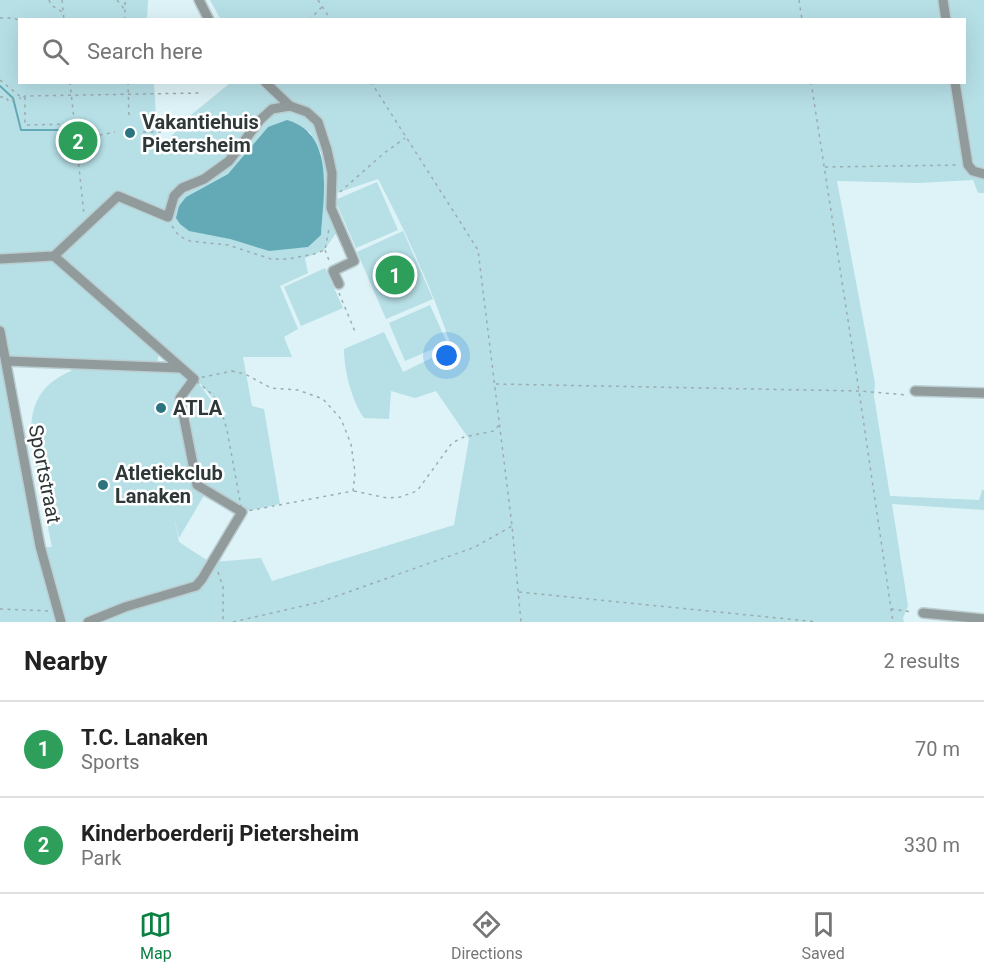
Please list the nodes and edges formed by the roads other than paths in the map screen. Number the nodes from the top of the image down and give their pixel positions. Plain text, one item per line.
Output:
1 (199, 0) edge
2 (943, 0) edge
3 (208, 18) edge
4 (946, 18) edge
5 (267, 84) edge
6 (956, 84) edge
7 (290, 106) junction
8 (984, 174) edge
9 (54, 256) junction
10 (0, 259) edge
11 (339, 284) road end
12 (0, 331) edge
13 (6, 361) junction
14 (181, 368) junction
15 (915, 391) road end
16 (984, 393) edge
17 (923, 613) road end
18 (984, 618) edge
19 (61, 622) edge
20 (88, 622) edge

1 - 3 street
2 - 4 street
5 - 7 street
6 - 8 street
7 - 9 street
7 - 11 street
9 - 10 street
9 - 14 street
12 - 13 street, Sportstraat
13 - 14 street
13 - 19 street, Sportstraat
14 - 20 street
15 - 16 street
17 - 18 street

